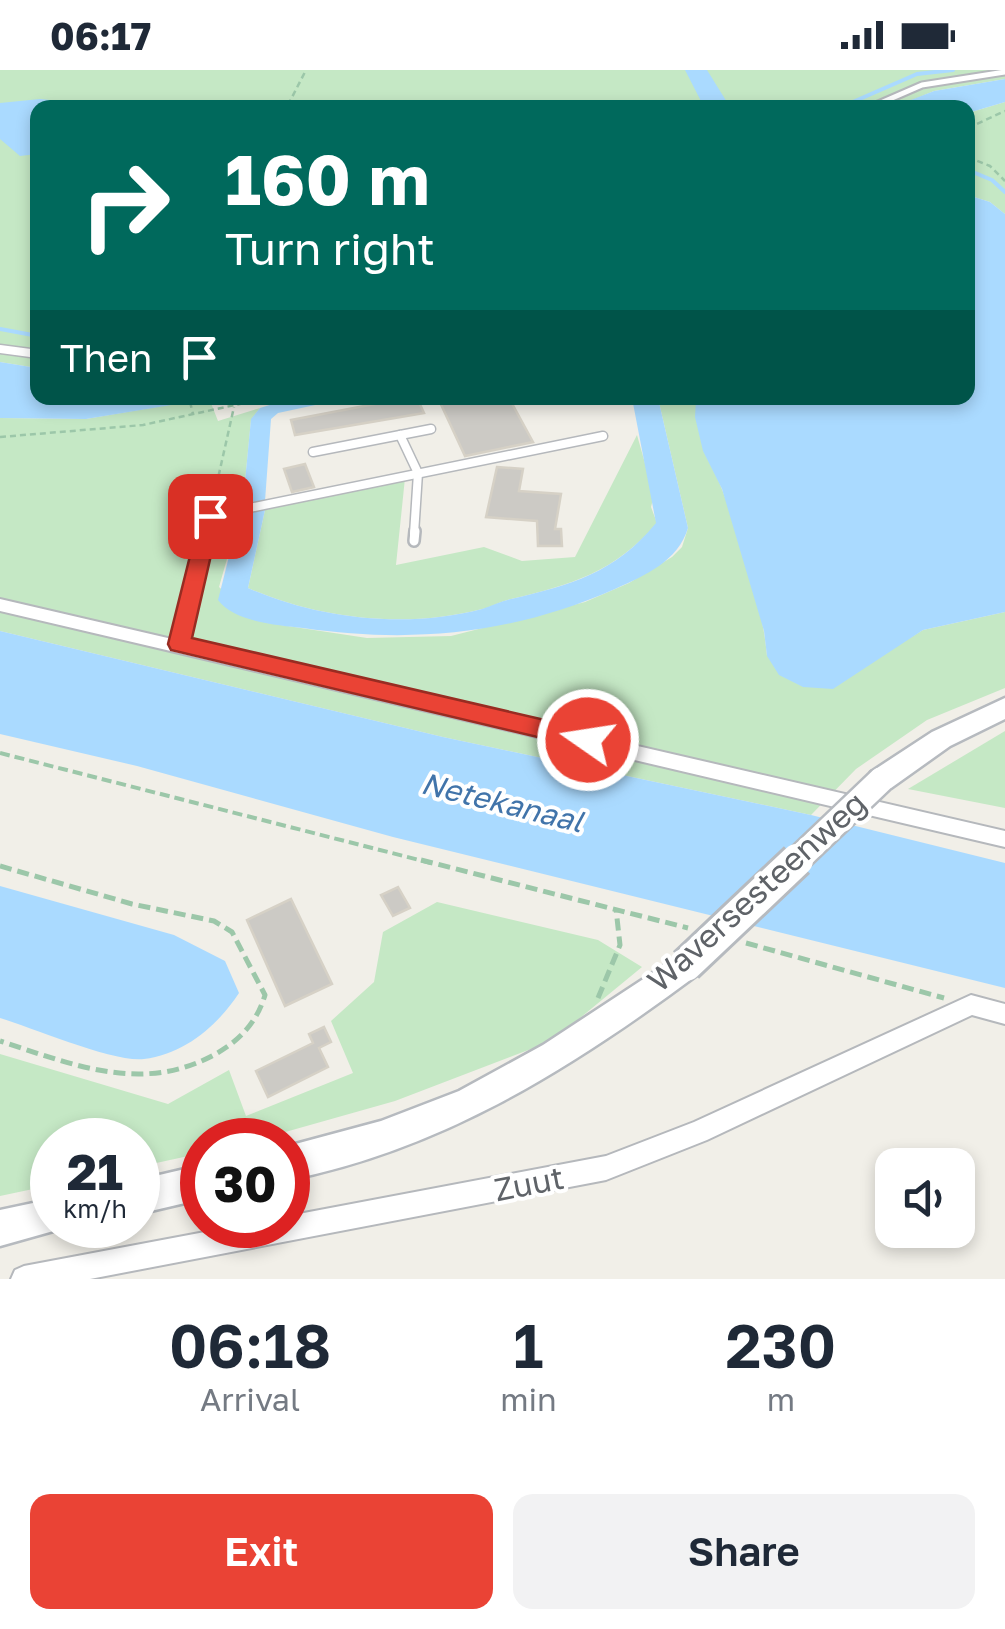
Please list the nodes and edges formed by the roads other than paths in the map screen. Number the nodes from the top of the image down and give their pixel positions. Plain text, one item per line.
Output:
1 (1005, 72) edge
2 (887, 100) edge
3 (0, 349) edge
4 (30, 353) edge
5 (432, 430) dead end
6 (400, 436) junction
7 (604, 436) dead end
8 (313, 452) dead end
9 (418, 473) junction
10 (210, 516) joint
11 (414, 541) dead end
12 (0, 605) edge
13 (179, 644) junction
14 (1005, 708) edge
15 (1005, 838) edge
16 (1005, 1014) edge
17 (310, 1158) edge
18 (30, 1221) edge
19 (0, 1228) edge
20 (24, 1279) edge

1 - 2 lane
3 - 4 lane
5 - 6 lane
6 - 8 lane
6 - 9 lane
7 - 9 lane
9 - 10 lane
9 - 11 lane
10 - 13 street
12 - 13 street
13 - 15 street
14 - 17 main road, Waversesteenweg, bridge
16 - 20 street, Zuut
18 - 19 main road

